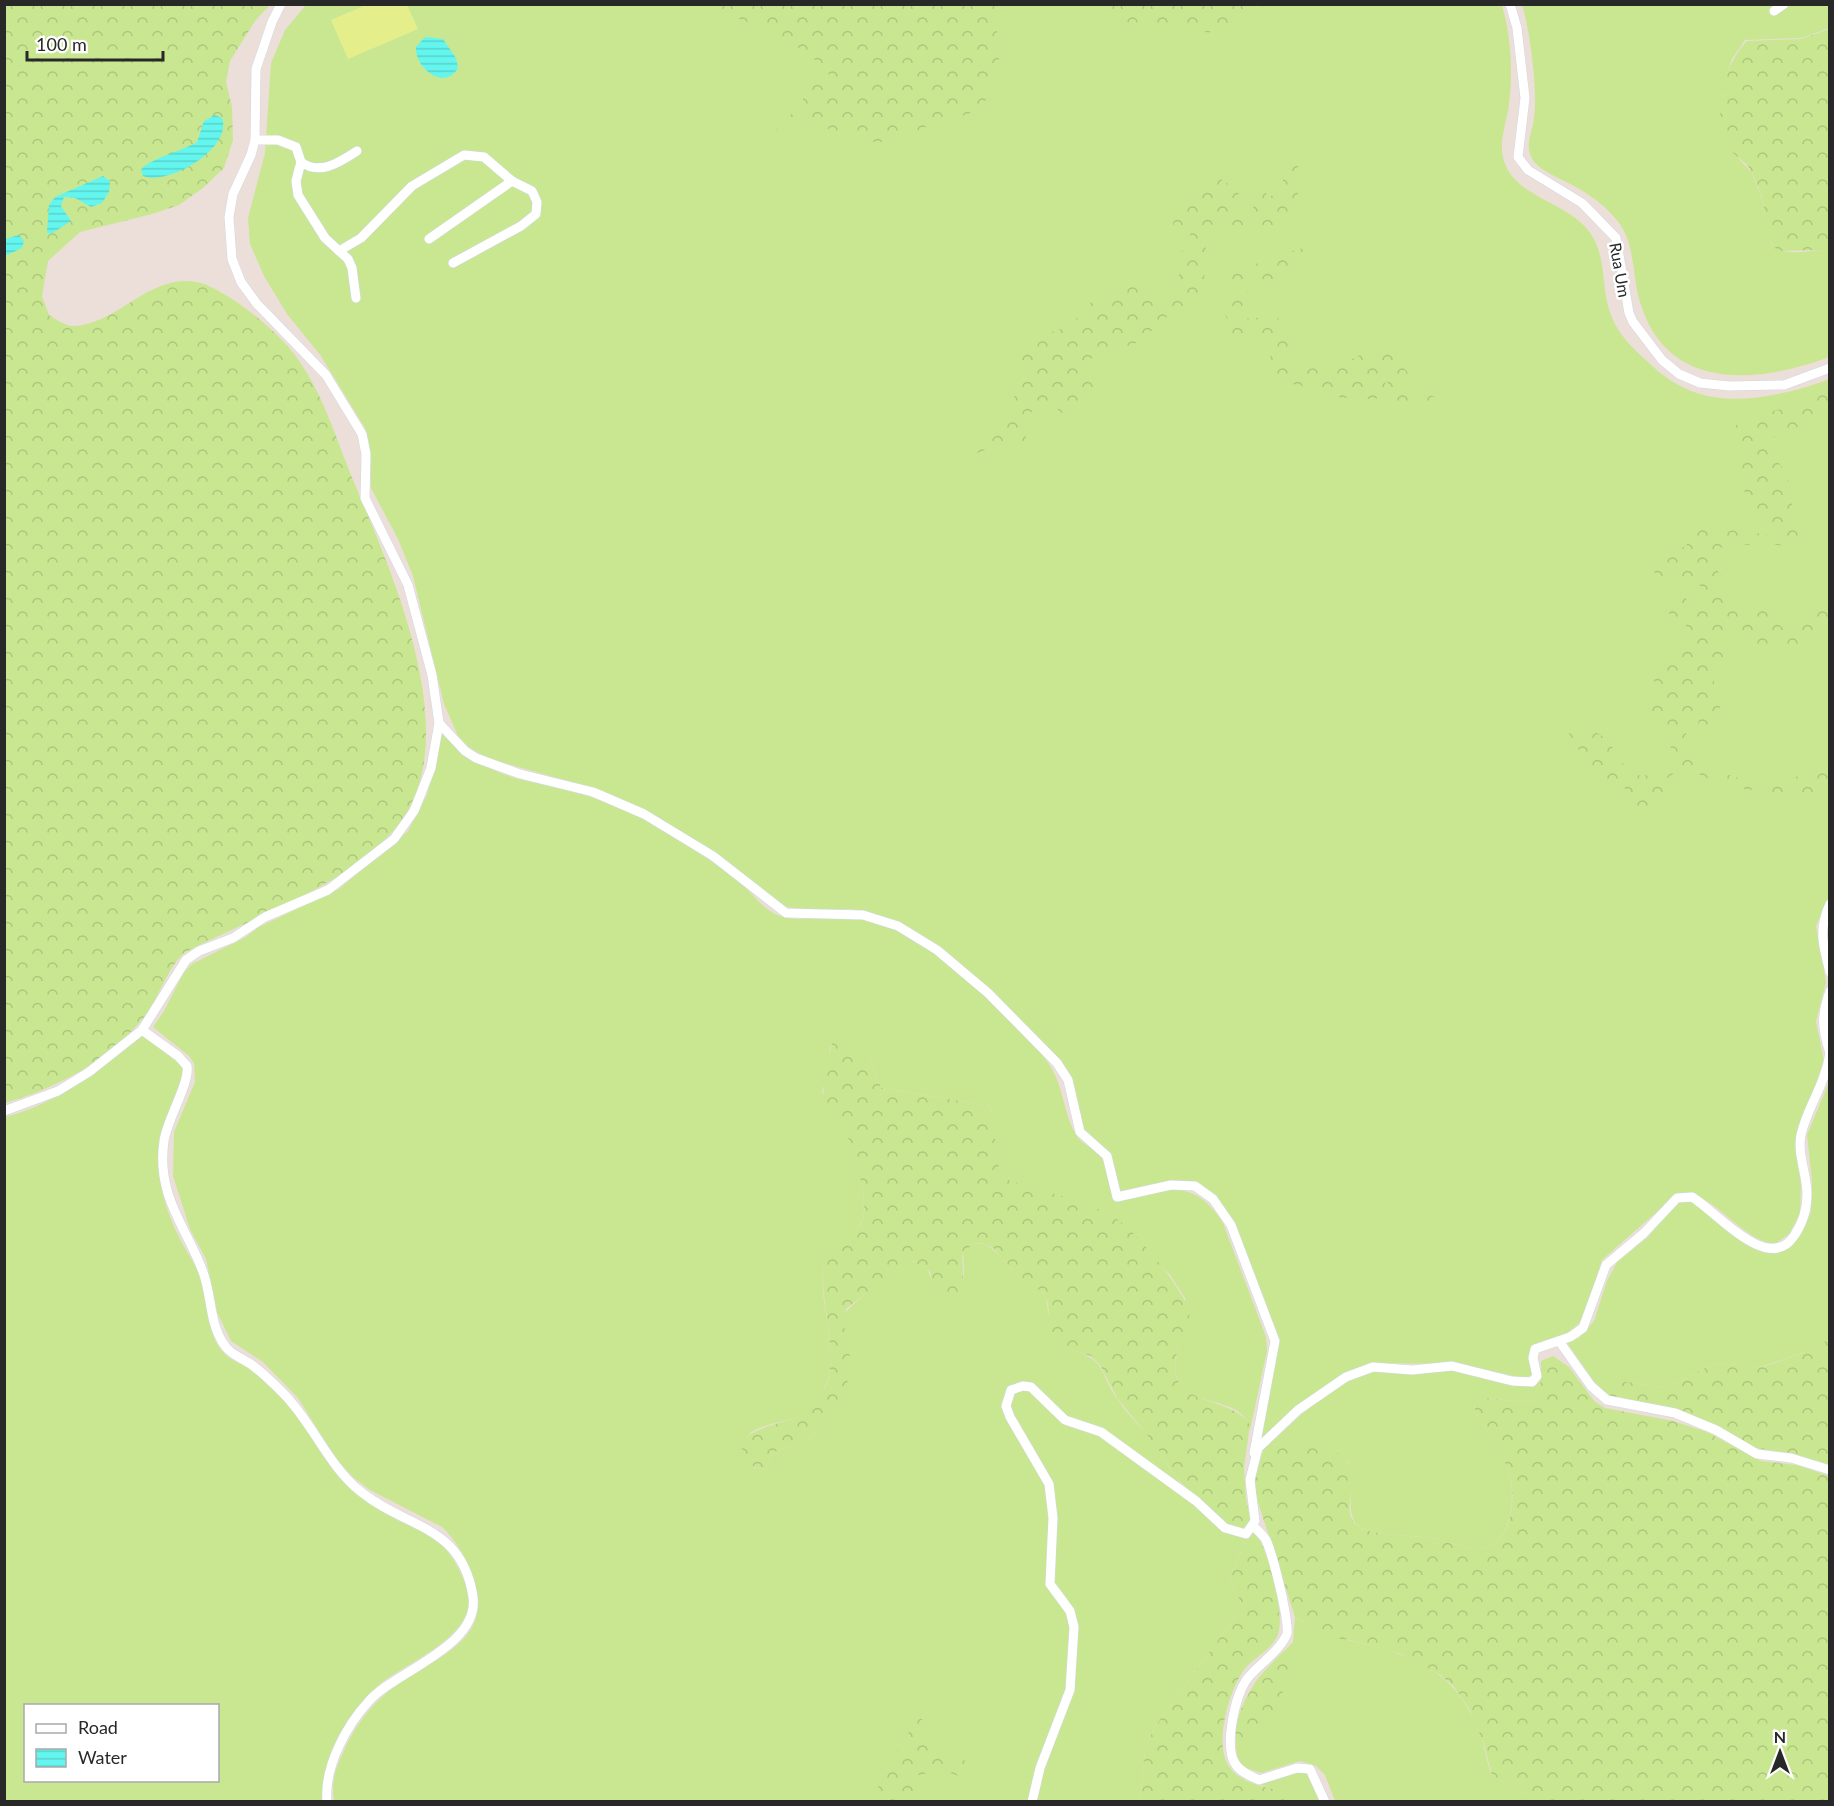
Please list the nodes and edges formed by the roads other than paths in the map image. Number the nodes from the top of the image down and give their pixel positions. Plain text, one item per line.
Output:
1 (281, 4) edge
2 (1510, 4) edge
3 (1784, 4) edge
4 (1774, 11) dead end
5 (255, 140) junction
6 (357, 151) dead end
7 (301, 162) junction
8 (512, 181) junction
9 (429, 239) dead end
10 (339, 251) junction
11 (453, 263) dead end
12 (356, 298) dead end
13 (1830, 368) edge
14 (438, 723) junction
15 (1830, 904) edge
16 (1830, 972) edge
17 (1830, 991) edge
18 (142, 1029) junction
19 (1830, 1053) edge
20 (4, 1111) edge
21 (1559, 1341) junction
22 (1252, 1465) junction
23 (1830, 1470) edge
24 (1253, 1526) junction
25 (327, 1802) edge
26 (1032, 1802) edge
27 (1325, 1802) edge

1 - 5 street
2 - 13 street, Rua Um
3 - 4 street
5 - 7 street
5 - 14 street
6 - 7 street
7 - 10 street
8 - 9 street
8 - 10 street
8 - 11 street
10 - 12 street
14 - 18 street
14 - 22 street
15 - 16 street
17 - 19 street
18 - 20 street
18 - 25 street
19 - 21 street
21 - 22 street
21 - 23 street
22 - 24 street
24 - 26 street
24 - 27 street

